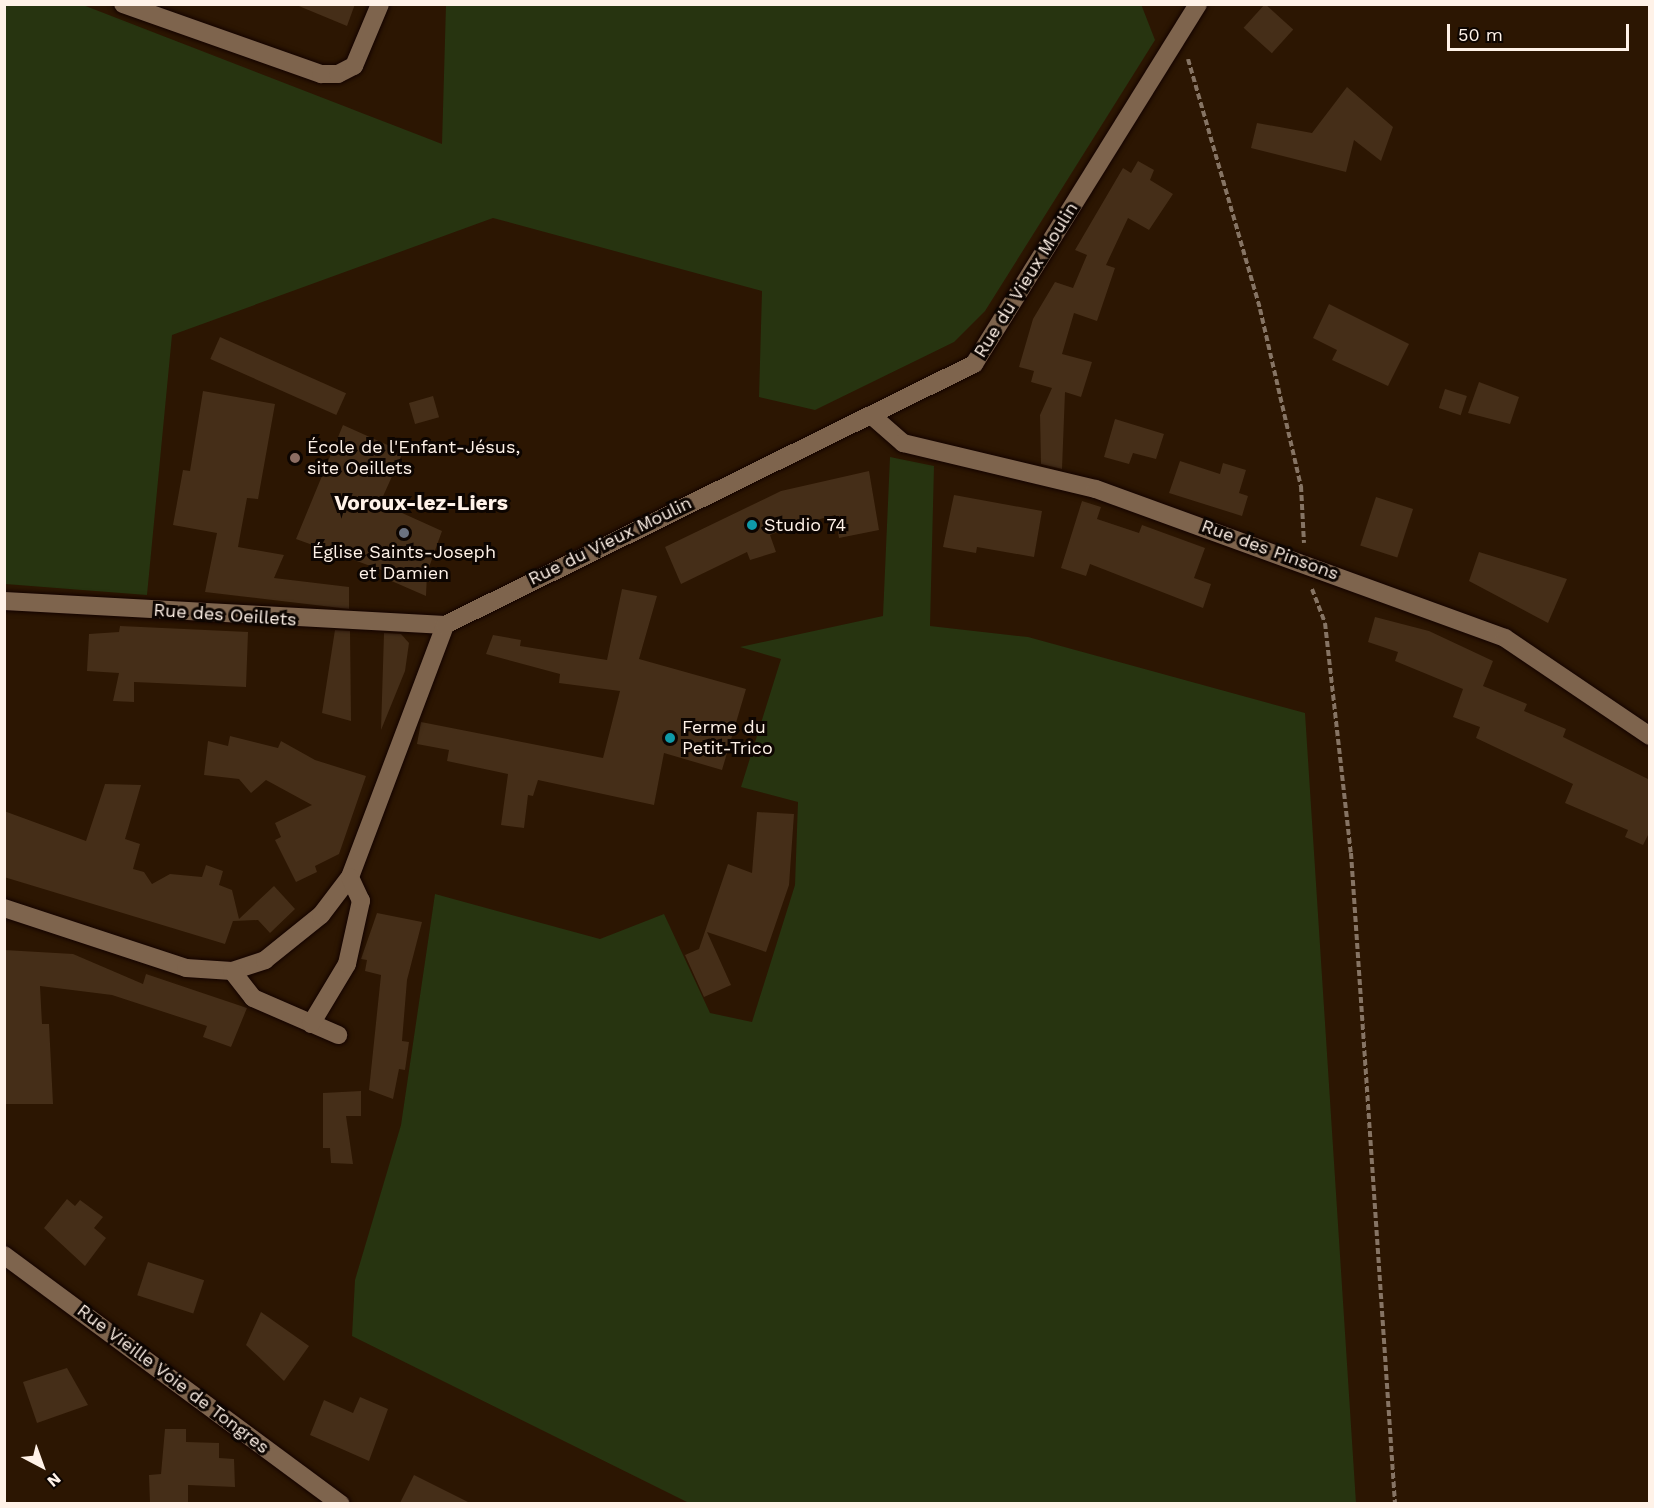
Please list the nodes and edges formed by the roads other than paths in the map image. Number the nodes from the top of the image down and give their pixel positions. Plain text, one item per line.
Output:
1 (123, 4) edge
2 (380, 4) edge
3 (1198, 4) edge
4 (871, 415) junction
5 (4, 601) edge
6 (445, 625) junction
7 (1650, 736) edge
8 (350, 877) junction
9 (10, 914) edge
10 (232, 971) junction
11 (311, 1024) junction
12 (338, 1035) dead end
13 (4, 1255) edge
14 (341, 1503) edge

1 - 2 street
3 - 4 street, Rue du Vieux Moulin
4 - 6 street, Rue du Vieux Moulin
4 - 7 street, Rue des Pinsons
5 - 6 street, Rue des Oeillets
6 - 8 street
8 - 10 street
8 - 11 street
9 - 10 street
10 - 11 street
11 - 12 street
13 - 14 street, Rue Vieille Voie de Tongres

